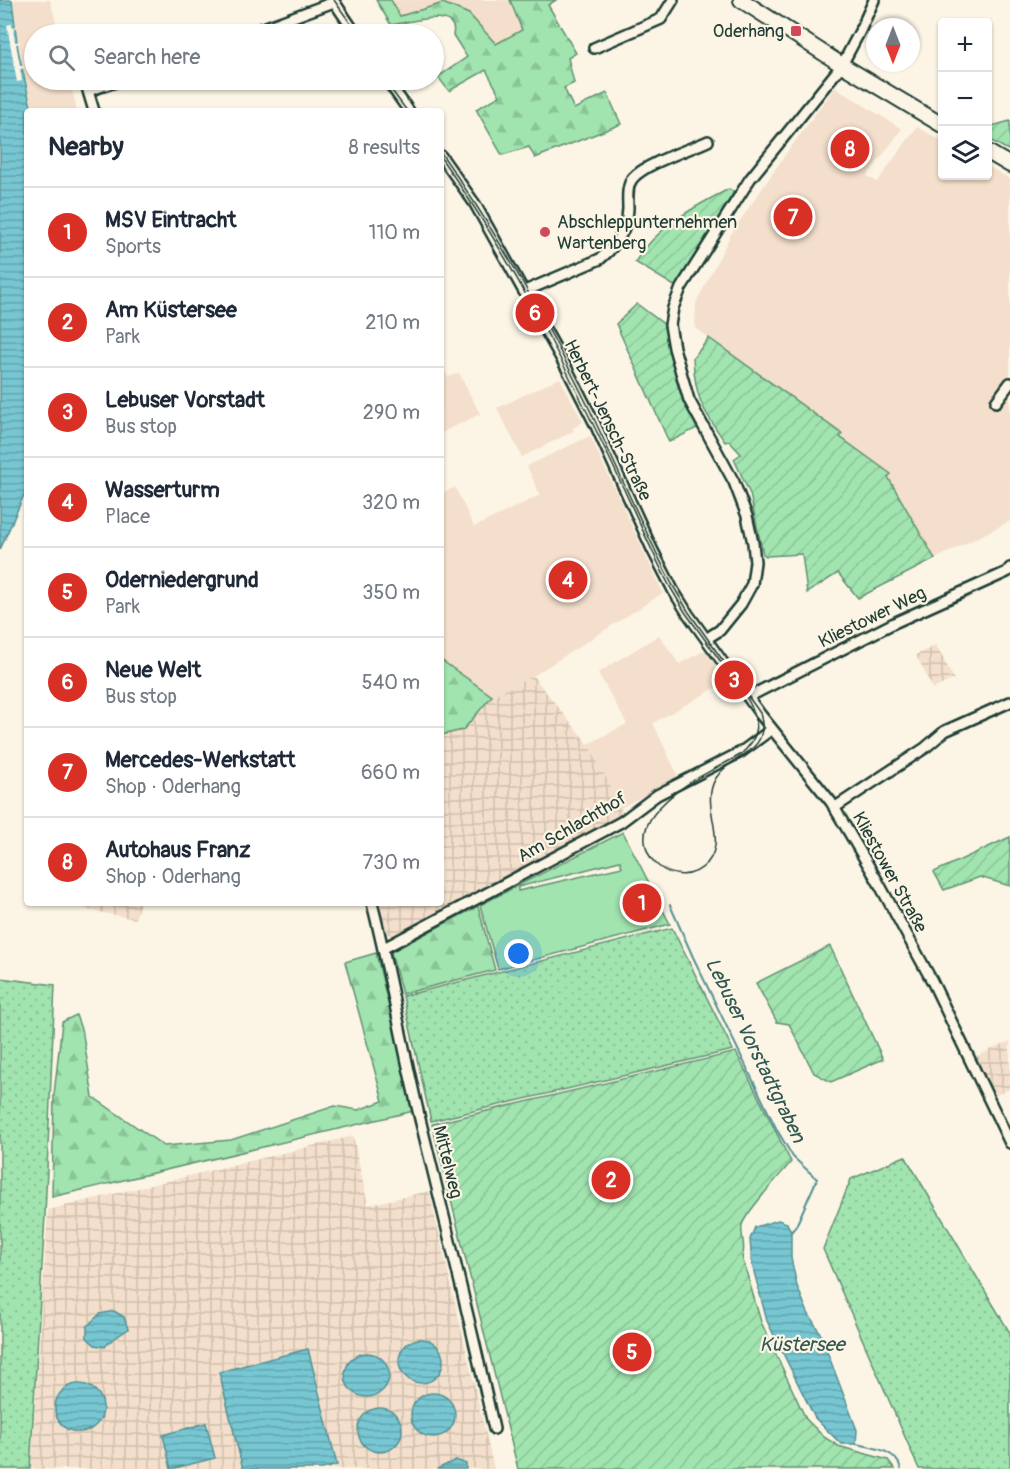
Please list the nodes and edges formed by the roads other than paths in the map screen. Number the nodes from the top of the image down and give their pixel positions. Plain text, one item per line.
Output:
1 (673, 0) edge
2 (741, 0) edge
3 (874, 0) edge
4 (333, 1) edge
5 (273, 24) edge
6 (349, 24) edge
7 (594, 48) dead end
8 (842, 65) junction
9 (94, 90) edge
10 (394, 90) edge
11 (93, 108) edge
12 (407, 108) edge
13 (938, 123) edge
14 (708, 141) dead end
15 (992, 155) edge
16 (444, 160) edge
17 (1010, 165) edge
18 (525, 291) junction
19 (1010, 383) edge
20 (996, 402) dead end
21 (1010, 568) edge
22 (706, 639) junction
23 (748, 697) junction
24 (1010, 702) edge
25 (772, 729) junction
26 (834, 808) junction
27 (373, 906) edge
28 (384, 948) junction
29 (1010, 1143) edge
30 (494, 1429) dead end

1 - 7 street
2 - 8 street
3 - 8 street
4 - 5 street
4 - 6 street
8 - 13 street
8 - 22 street
9 - 11 street
10 - 12 street
14 - 18 street
15 - 17 street
16 - 18 street, Herbert-Jensch-Straße
18 - 22 street, Herbert-Jensch-Straße
19 - 20 street
21 - 23 street, Kliestower Weg
22 - 23 street, Kliestower Straße
23 - 25 street, Kliestower Straße
24 - 26 street
25 - 26 street, Kliestower Straße
25 - 28 street, Am Schlachthof
26 - 29 street, Kliestower Straße
27 - 28 street, Mittelweg
28 - 30 street, Mittelweg

